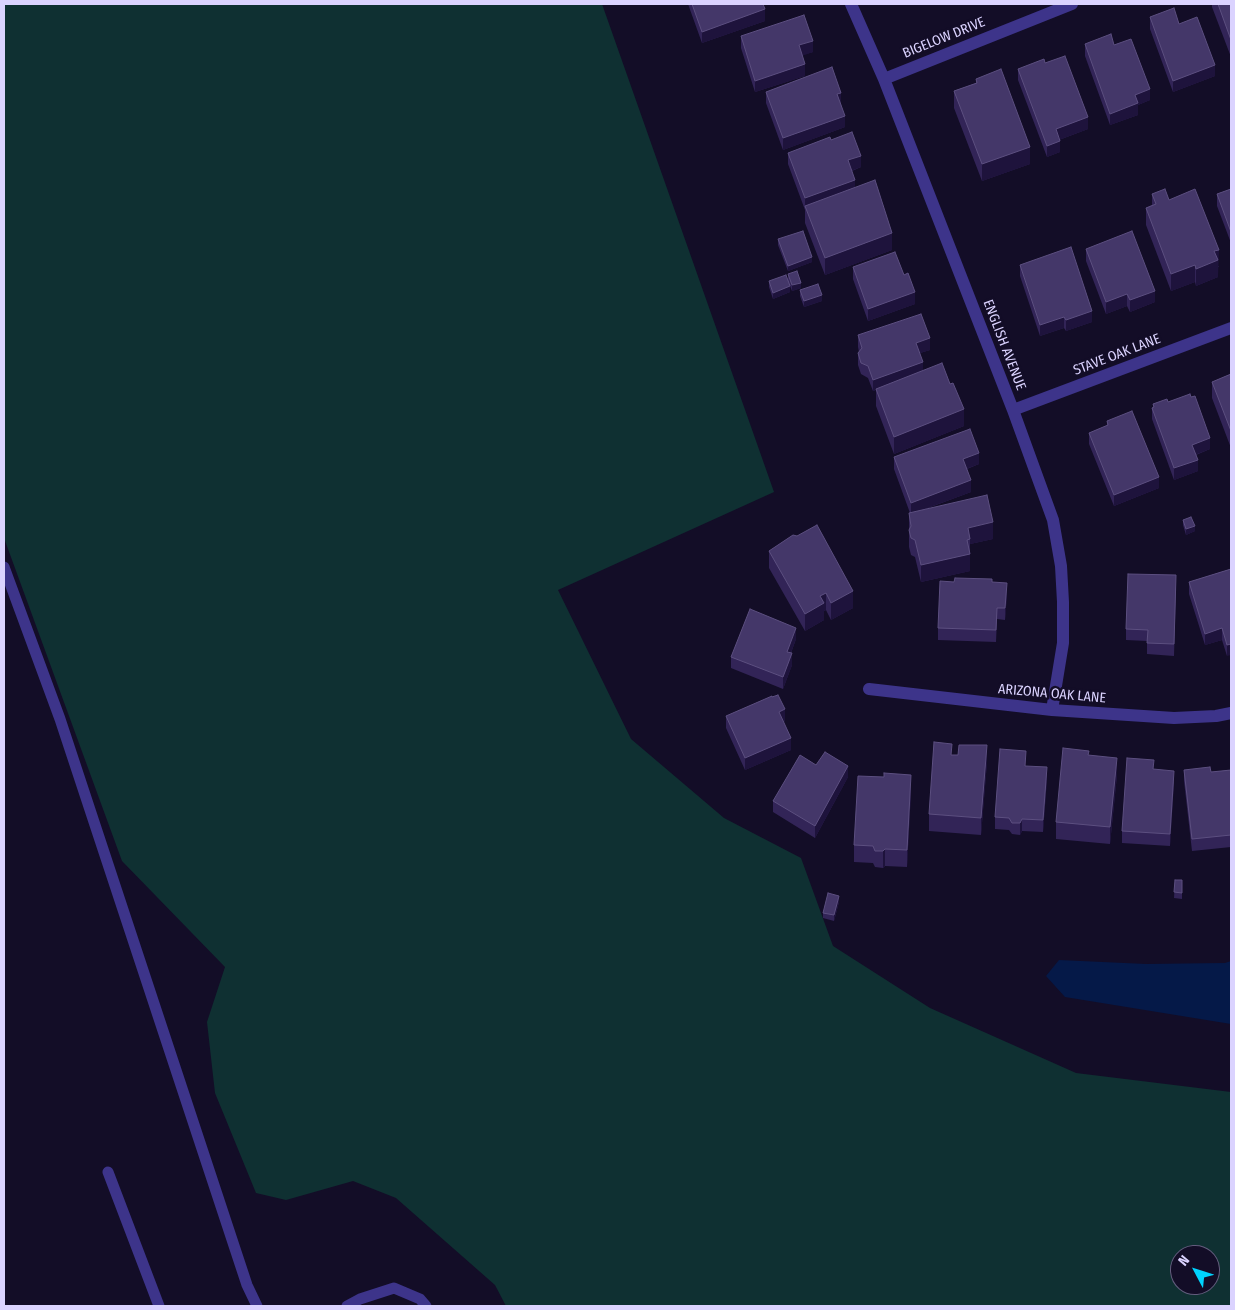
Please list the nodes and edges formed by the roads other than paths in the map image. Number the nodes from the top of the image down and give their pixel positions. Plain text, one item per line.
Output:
1 (851, 4) edge
2 (1072, 4) edge
3 (884, 79) junction
4 (1231, 328) edge
5 (1013, 410) junction
6 (4, 567) edge
7 (870, 690) dead end
8 (1052, 710) junction
9 (1231, 713) edge
10 (108, 1172) dead end
11 (159, 1306) edge
12 (256, 1306) edge
13 (347, 1306) edge
14 (426, 1306) edge

1 - 3 street, ENGLISH AVENUE
2 - 3 street, BIGELOW DRIVE
3 - 5 street, ENGLISH AVENUE
4 - 5 street, STAVE OAK LANE
5 - 8 street, ENGLISH AVENUE
6 - 12 lane
7 - 8 street, ARIZONA OAK LANE
8 - 9 street, ARIZONA OAK LANE
10 - 11 lane
13 - 14 lane

